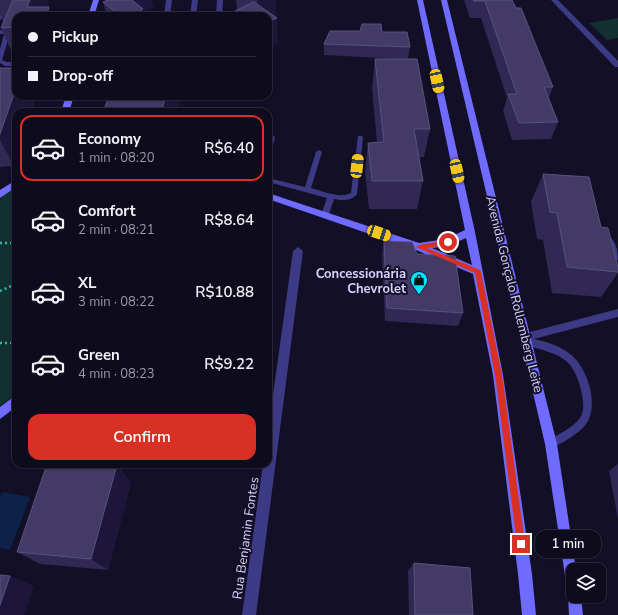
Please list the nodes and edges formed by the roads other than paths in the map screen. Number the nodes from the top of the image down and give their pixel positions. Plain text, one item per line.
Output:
1 (9, 0) edge
2 (96, 0) edge
3 (169, 0) edge
4 (194, 0) edge
5 (220, 0) edge
6 (420, 0) edge
7 (444, 0) edge
8 (554, 0) edge
9 (92, 12) edge
10 (168, 12) edge
11 (193, 12) edge
12 (219, 12) edge
13 (0, 18) edge
14 (0, 32) edge
15 (0, 60) edge
16 (12, 64) edge
17 (618, 65) edge
18 (360, 138) dead end
19 (319, 152) dead end
20 (272, 181) edge
21 (12, 186) edge
22 (306, 190) junction
23 (0, 195) edge
24 (331, 196) junction
25 (272, 197) edge
26 (325, 215) junction
27 (600, 230) edge
28 (470, 232) junction
29 (419, 247) junction
30 (298, 251) dead end
31 (618, 256) edge
32 (478, 272) junction
33 (618, 313) edge
34 (527, 339) junction
35 (12, 403) edge
36 (0, 413) edge
37 (272, 444) edge
38 (551, 444) junction
39 (269, 468) edge
40 (569, 563) edge
41 (575, 603) edge
42 (249, 615) edge
43 (529, 615) edge
44 (576, 615) edge

1 - 13 lane
2 - 9 main road
3 - 10 lane
4 - 11 lane
5 - 12 lane
6 - 28 main road
7 - 34 main road, Avenida Gonçalo Rollemberg Leite
8 - 17 street
14 - 15 lane
15 - 16 lane
18 - 24 lane
19 - 22 lane
20 - 22 lane
21 - 23 main road
22 - 24 lane
24 - 26 lane
25 - 26 main road
26 - 29 main road
27 - 31 street
28 - 29 main road
28 - 32 main road
29 - 32 main road
30 - 37 street, Rua Benjamin Fontes
32 - 43 main road
33 - 34 street
34 - 38 main road, Avenida Gonçalo Rollemberg Leite
34 - 38 lane
35 - 36 main road
38 - 40 main road, Avenida Gonçalo Rollemberg Leite
39 - 42 street, Rua Benjamin Fontes
41 - 44 main road

